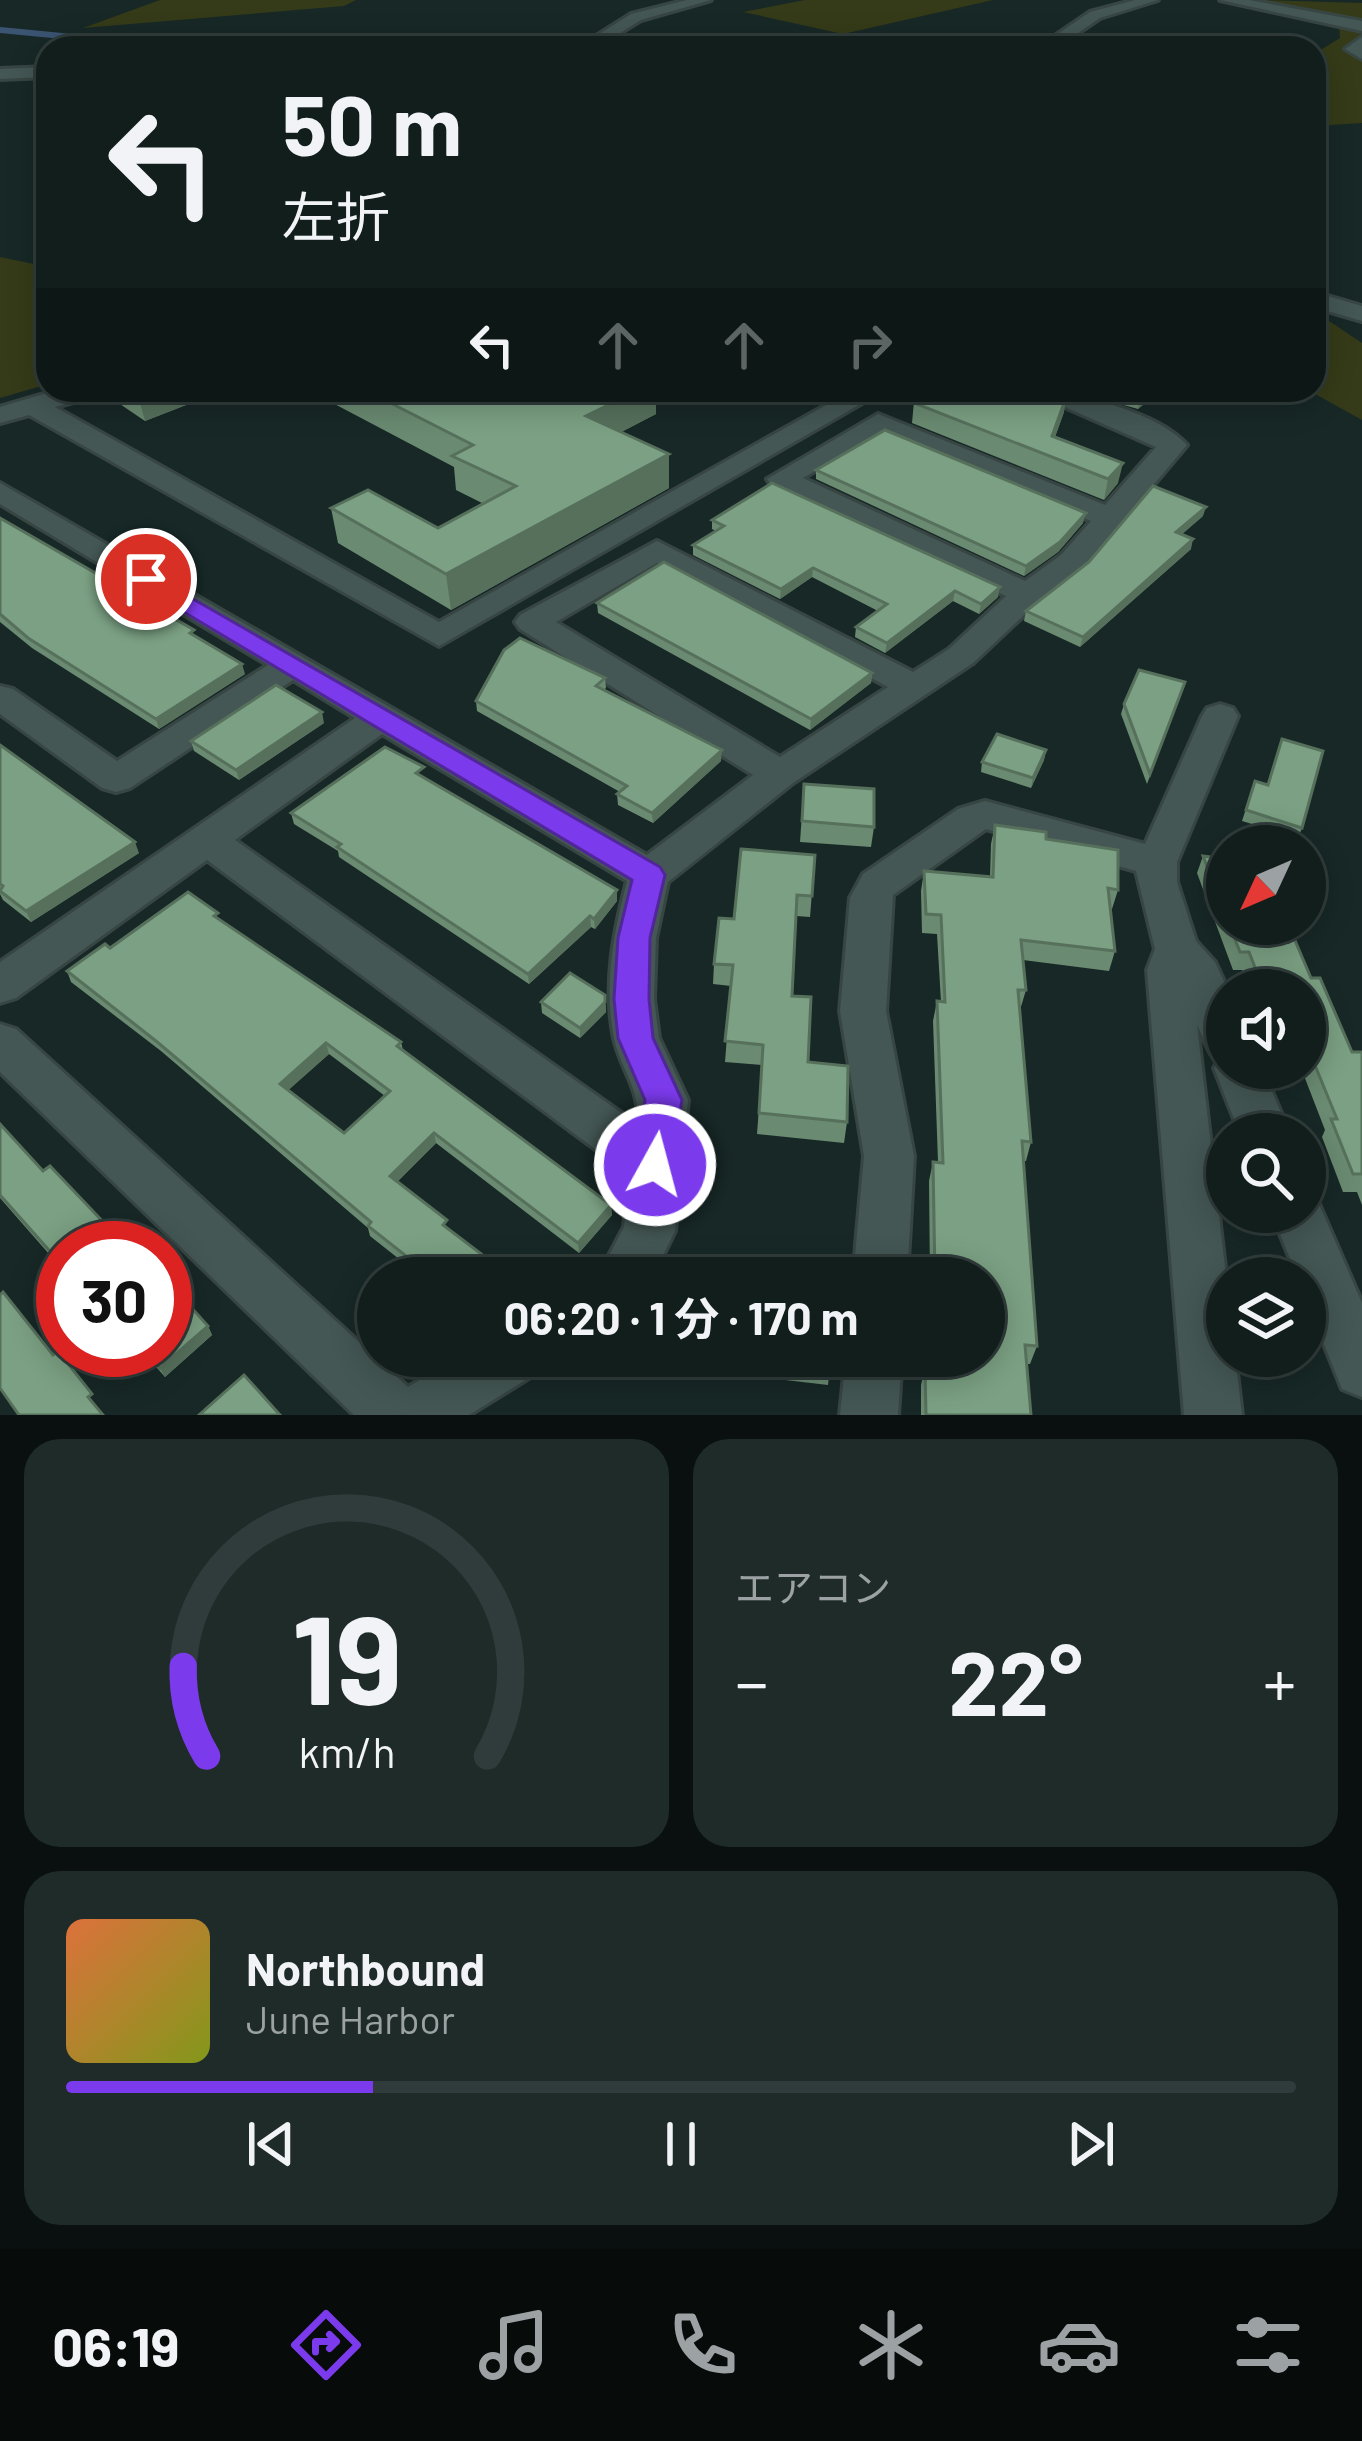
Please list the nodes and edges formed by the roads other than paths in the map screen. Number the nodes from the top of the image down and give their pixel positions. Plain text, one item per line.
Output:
1 (704, 0) edge
2 (1151, 0) edge
3 (1227, 0) edge
4 (1362, 26) edge
5 (604, 36) edge
6 (1063, 36) edge
7 (1362, 42) edge
8 (1362, 54) edge
9 (36, 72) edge
10 (0, 74) edge
11 (1326, 303) edge
12 (1362, 314) edge
13 (46, 402) edge
14 (851, 402) edge
15 (1072, 402) edge
16 (33, 406) junction
17 (0, 415) edge
18 (0, 492) edge
19 (1113, 519) junction
20 (1028, 594) junction
21 (291, 666) junction
22 (911, 685) junction
23 (0, 697) edge
24 (1220, 716) dead end
25 (380, 718) junction
26 (780, 774) junction
27 (207, 840) junction
28 (1157, 862) junction
29 (649, 875) junction
30 (1177, 949) junction
31 (0, 985) edge
32 (1206, 991) edge
33 (0, 1043) edge
34 (655, 1165) junction
35 (1307, 1233) edge
36 (635, 1257) edge
37 (882, 1257) edge
38 (1362, 1369) edge
39 (478, 1377) edge
40 (872, 1377) edge
41 (396, 1415) edge
42 (416, 1415) edge
43 (869, 1415) edge
44 (1213, 1415) edge

1 - 5 street
2 - 6 street
3 - 4 street
7 - 8 street
9 - 10 street
11 - 12 street
13 - 16 street
14 - 16 street
15 - 19 street
16 - 17 street
18 - 21 street
19 - 20 street
19 - 20 street
20 - 22 street
21 - 23 street
21 - 25 street
22 - 26 street
22 - 26 street
24 - 28 street
25 - 27 street
25 - 29 street
26 - 29 street
27 - 31 street
27 - 34 street
28 - 30 street
28 - 37 street
29 - 34 street
30 - 32 street
30 - 44 street
33 - 41 street
34 - 36 street
35 - 38 street
39 - 42 street
40 - 43 street

